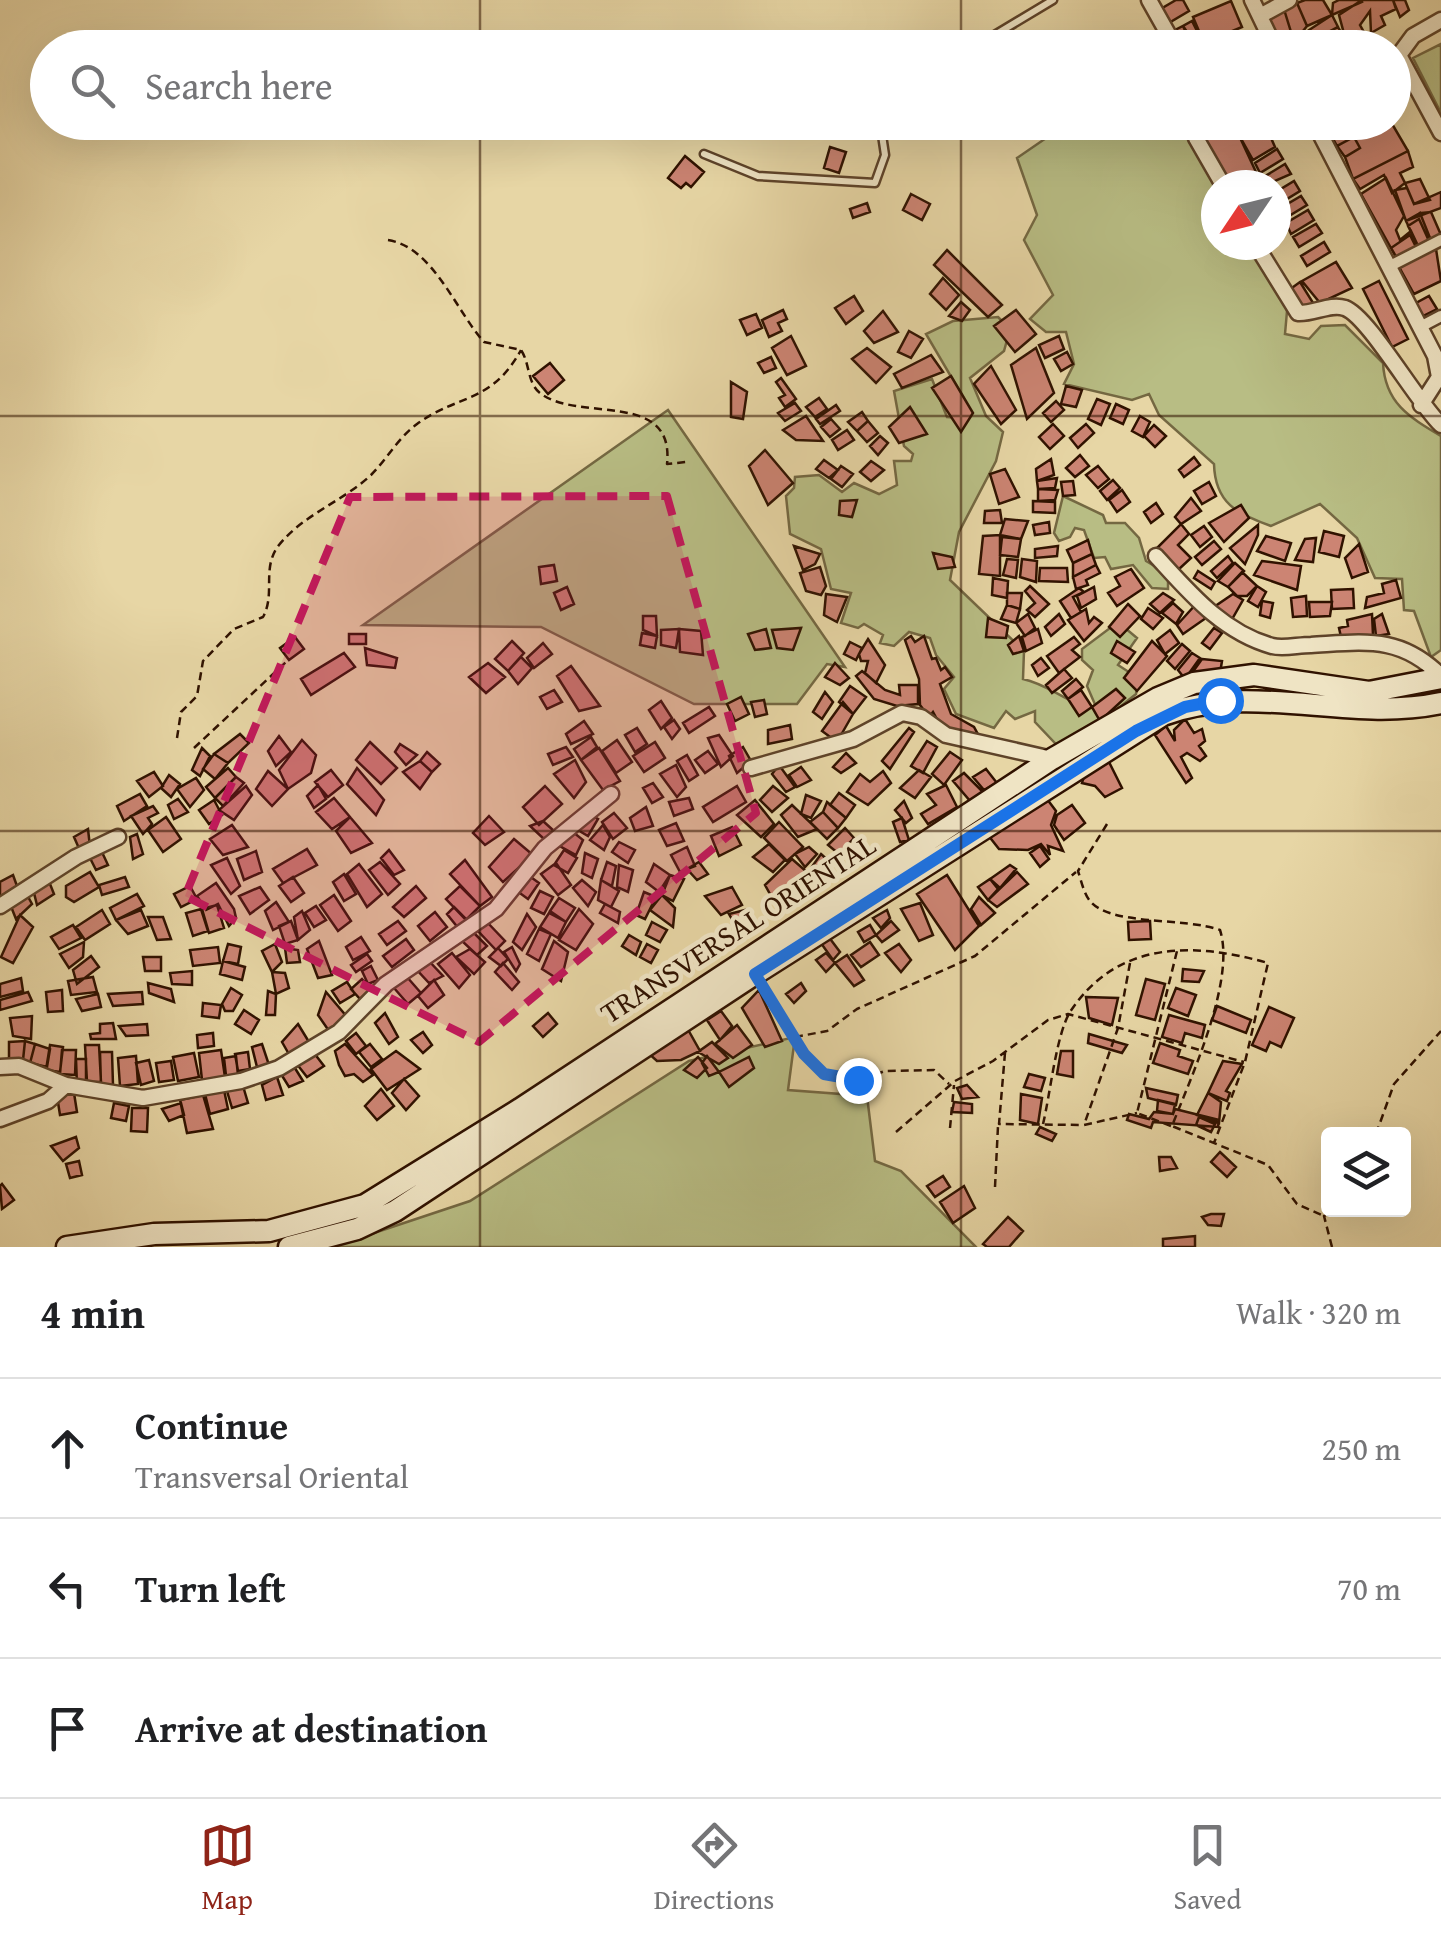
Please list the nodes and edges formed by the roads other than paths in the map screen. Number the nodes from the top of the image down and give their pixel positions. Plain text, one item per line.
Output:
1 (1053, 0) edge
2 (1149, 0) edge
3 (1252, 0) edge
4 (1289, 0) edge
5 (1260, 16) junction
6 (1441, 20) edge
7 (1002, 30) edge
8 (1166, 30) edge
9 (1267, 30) edge
10 (1411, 39) edge
11 (1411, 77) edge
12 (1441, 133) edge
13 (883, 140) edge
14 (1197, 140) edge
15 (1324, 140) edge
16 (704, 154) dead end
17 (1214, 170) edge
18 (1441, 240) edge
19 (1265, 260) edge
20 (1390, 266) junction
21 (1441, 316) edge
22 (1422, 326) junction
23 (1440, 377) edge
24 (1420, 405) junction
25 (1441, 425) edge
26 (1156, 556) dead end
27 (1441, 677) edge
28 (1441, 702) edge
29 (1052, 759) junction
30 (751, 768) dead end
31 (612, 794) dead end
32 (118, 837) dead end
33 (0, 906) edge
34 (758, 966) junction
35 (0, 1067) edge
36 (66, 1086) junction
37 (0, 1118) edge
38 (67, 1247) edge
39 (288, 1247) edge

1 - 7 lane
2 - 8 street
3 - 5 street
4 - 5 street
5 - 9 street
6 - 10 street
11 - 12 street
13 - 16 lane
14 - 17 street
15 - 20 street
18 - 20 street
19 - 24 street
20 - 22 street
21 - 22 street
22 - 23 street
23 - 24 street
24 - 25 street
26 - 27 street
27 - 29 main road, TRANSVERSAL ORIENTAL
28 - 34 main road, TRANSVERSAL ORIENTAL
29 - 30 street
29 - 34 main road, TRANSVERSAL ORIENTAL
31 - 36 street
32 - 33 street
34 - 38 main road, TRANSVERSAL ORIENTAL
34 - 39 main road, TRANSVERSAL ORIENTAL
35 - 36 street
36 - 37 street

